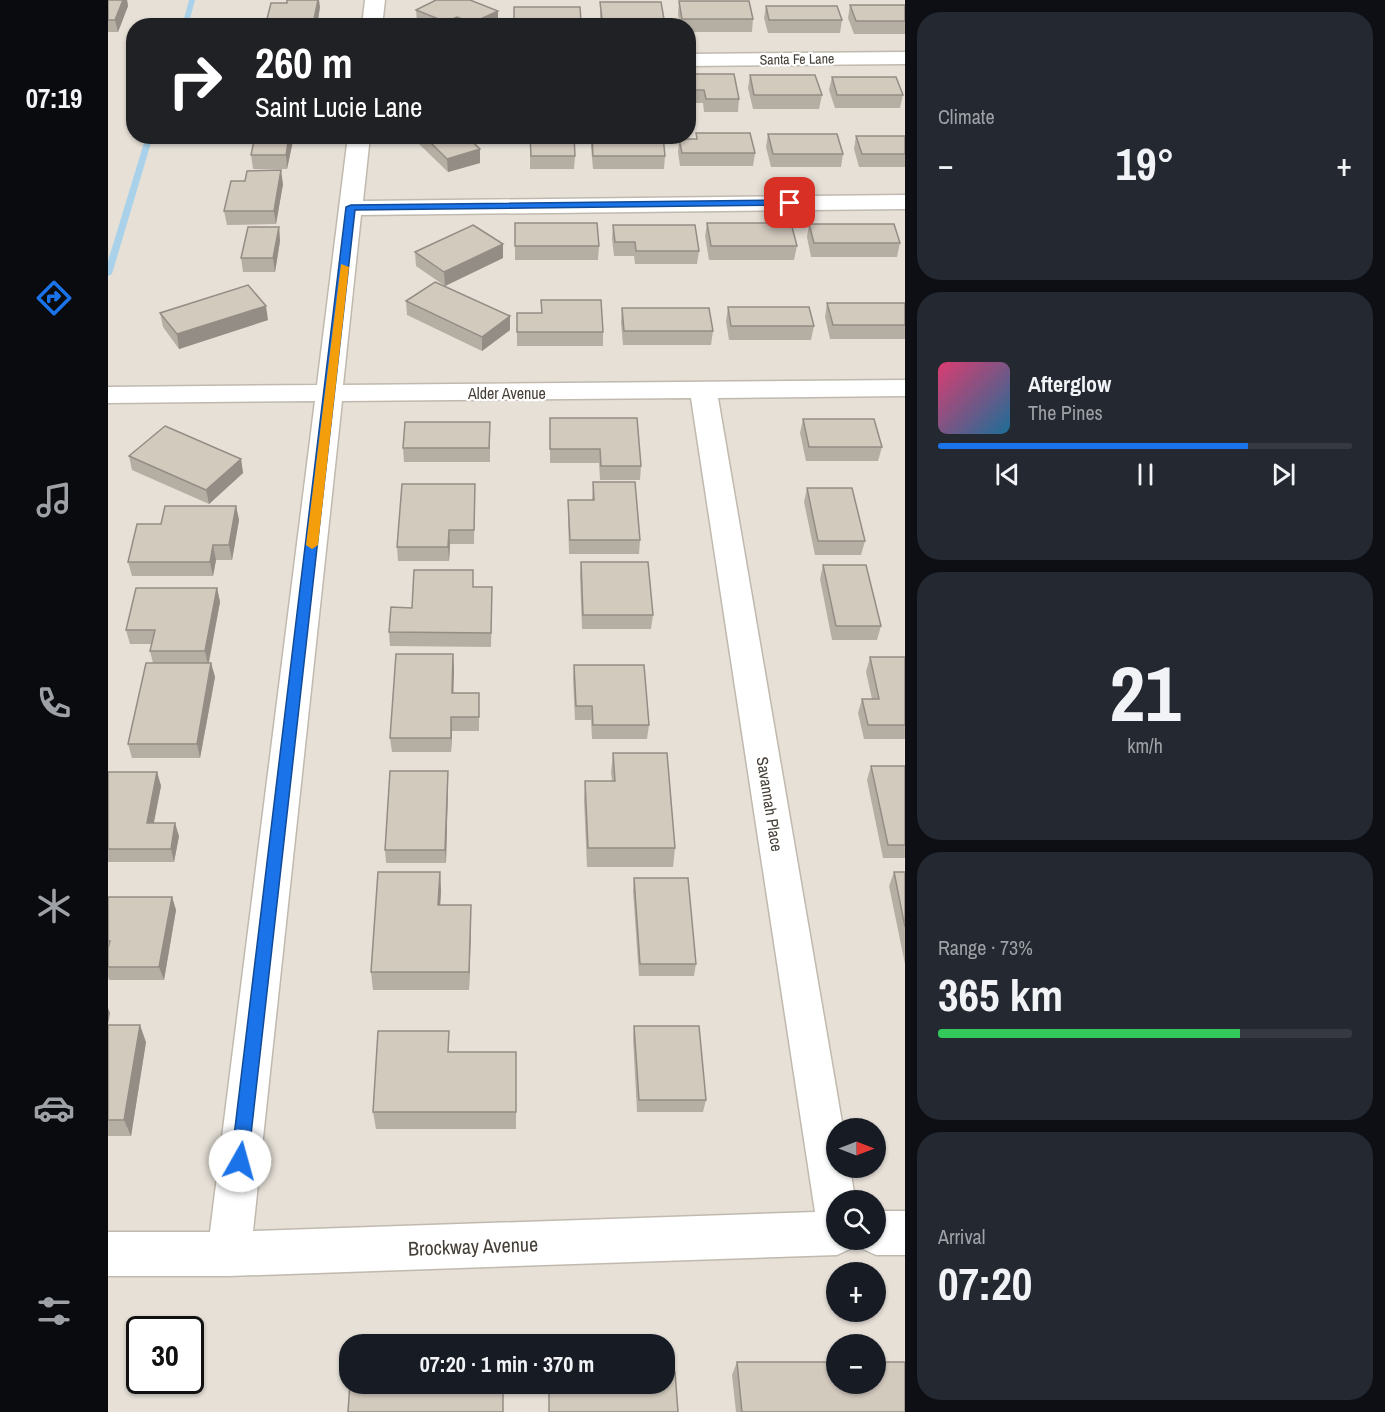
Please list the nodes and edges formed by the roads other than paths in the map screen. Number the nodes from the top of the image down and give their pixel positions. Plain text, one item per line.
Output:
1 (375, 0) edge
2 (373, 18) edge
3 (905, 58) edge
4 (696, 60) edge
5 (358, 144) edge
6 (905, 202) edge
7 (351, 207) junction
8 (905, 388) edge
9 (703, 391) junction
10 (330, 394) junction
11 (108, 395) edge
12 (832, 1190) edge
13 (826, 1233) edge
14 (886, 1233) edge
15 (905, 1233) edge
16 (108, 1254) edge
17 (229, 1254) junction

1 - 2 street
3 - 4 street, Santa Fe Lane
5 - 7 street
6 - 7 street
7 - 10 street
8 - 9 street, Alder Avenue
9 - 10 street, Alder Avenue
9 - 12 street, Savannah Place
10 - 11 street, Alder Avenue
10 - 17 street
13 - 17 street, Brockway Avenue
14 - 15 street
16 - 17 street, Brockway Avenue

